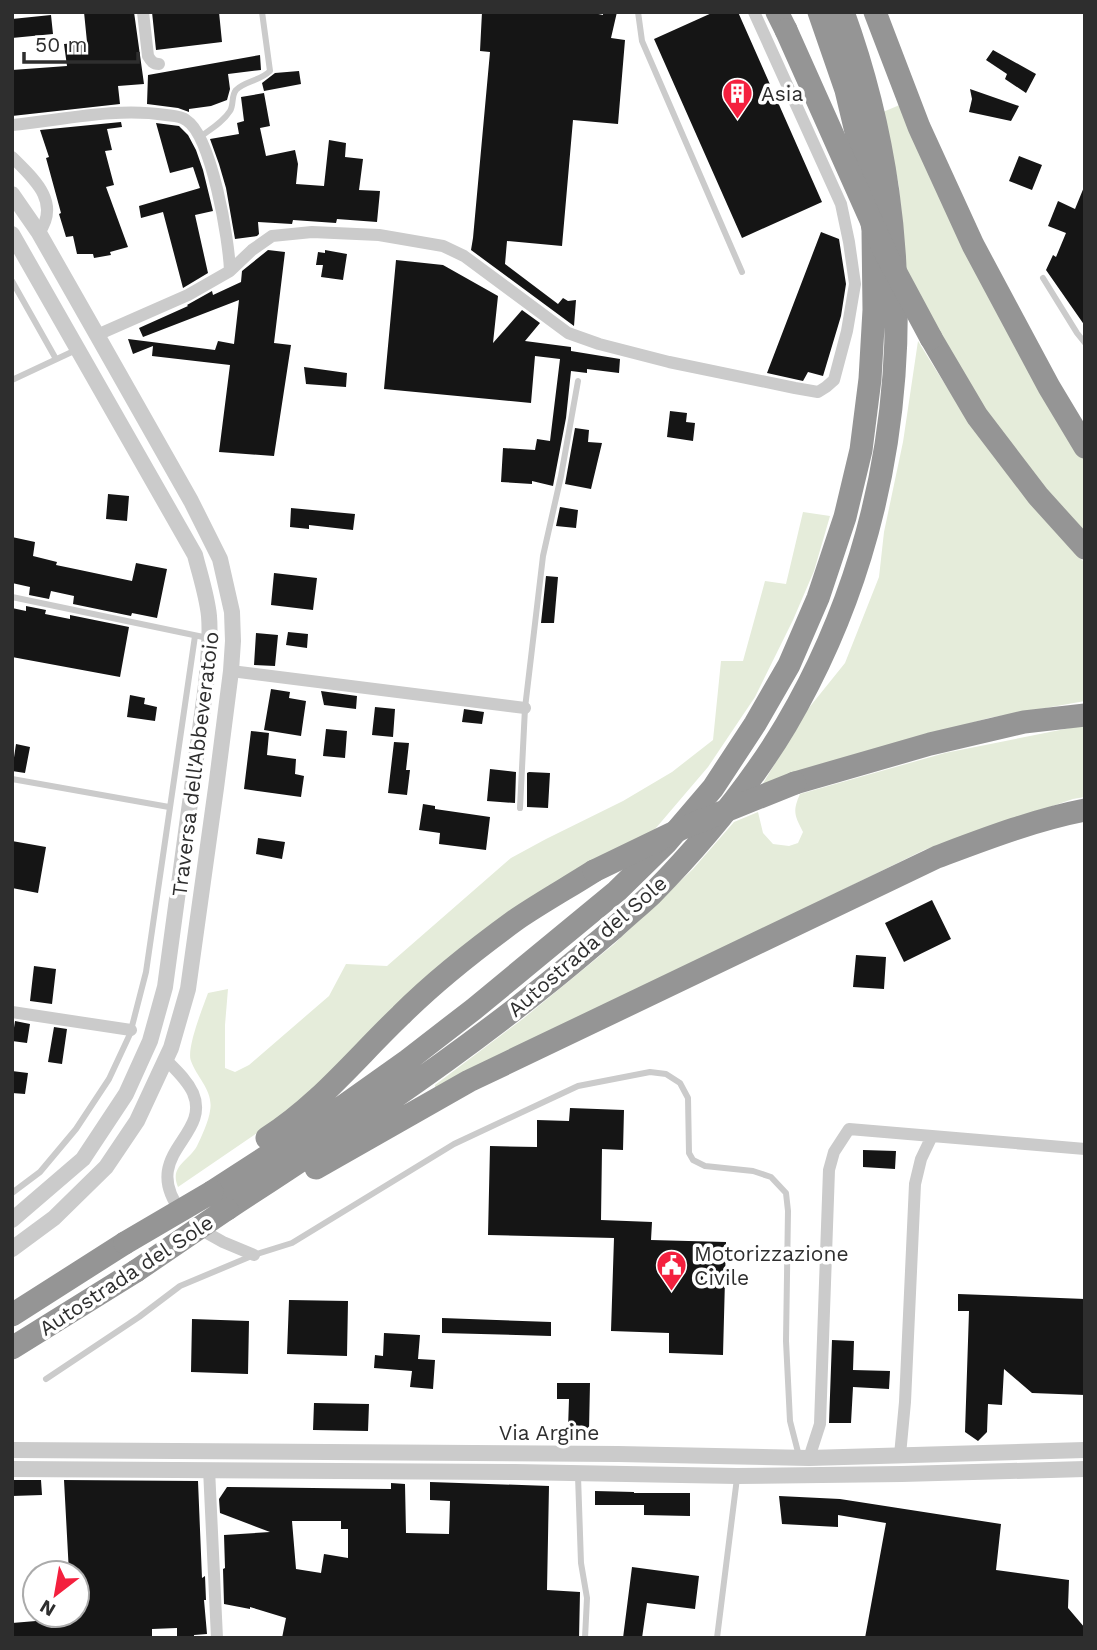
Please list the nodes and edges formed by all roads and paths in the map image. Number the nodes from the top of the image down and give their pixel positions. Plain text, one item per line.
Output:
1 (143, 12) edge
2 (262, 12) edge
3 (638, 12) edge
4 (754, 12) edge
5 (819, 12) edge
6 (843, 12) edge
7 (875, 12) edge
8 (782, 21) edge
9 (159, 64) dead end
10 (897, 68) junction
11 (12, 125) edge
12 (200, 136) junction
13 (12, 157) edge
14 (12, 194) edge
15 (39, 233) junction
16 (12, 234) edge
17 (230, 271) junction
18 (742, 272) dead end
19 (1043, 278) dead end
20 (12, 281) edge
21 (97, 335) junction
22 (1085, 343) edge
23 (78, 349) junction
24 (55, 359) junction
25 (12, 380) edge
26 (578, 382) dead end
27 (1085, 419) edge
28 (1085, 447) edge
29 (1085, 548) edge
30 (12, 597) edge
31 (202, 637) junction
32 (231, 671) junction
33 (525, 708) junction
34 (1085, 715) edge
35 (12, 779) edge
36 (169, 807) junction
37 (520, 808) dead end
38 (1085, 810) edge
39 (12, 1012) edge
40 (131, 1030) junction
41 (166, 1059) junction
42 (932, 1136) junction
43 (1085, 1149) edge
44 (12, 1193) edge
45 (219, 1200) junction
46 (12, 1220) edge
47 (12, 1249) edge
48 (254, 1255) junction
49 (12, 1315) edge
50 (12, 1348) edge
51 (46, 1379) dead end
52 (12, 1450) edge
53 (1085, 1450) edge
54 (900, 1455) junction
55 (804, 1458) junction
56 (12, 1469) edge
57 (209, 1469) junction
58 (1085, 1469) edge
59 (578, 1472) junction
60 (737, 1476) junction
61 (218, 1638) edge
62 (585, 1638) edge
63 (716, 1638) edge

1 - 9 street
2 - 12 lane
3 - 18 lane
4 - 17 street
5 - 45 highway, Autostrada del Sole
6 - 45 highway, Autostrada del Sole
7 - 10 highway
8 - 29 highway, bridge
10 - 27 highway
10 - 28 highway
11 - 12 street
12 - 17 street
13 - 15 street
14 - 15 street, Traversa dell'Abbeveratoio
15 - 21 street, Traversa dell'Abbeveratoio
16 - 23 street, Traversa dell'Abbeveratoio
17 - 21 street
19 - 22 lane
20 - 24 lane
21 - 32 street, Traversa dell'Abbeveratoio
23 - 24 lane
23 - 31 street, Traversa dell'Abbeveratoio
24 - 25 lane
26 - 33 lane
30 - 31 lane
31 - 36 lane
31 - 46 street, Traversa dell'Abbeveratoio
32 - 33 street
32 - 41 street, Traversa dell'Abbeveratoio
33 - 37 lane
34 - 45 highway, bridge
35 - 36 lane
36 - 40 lane
38 - 45 highway
39 - 40 street
40 - 44 lane
41 - 47 street, Traversa dell'Abbeveratoio
41 - 48 street
42 - 43 street
42 - 54 street
42 - 55 street
45 - 49 highway, Autostrada del Sole, bridge
45 - 50 highway, Autostrada del Sole, bridge
48 - 51 lane
48 - 55 lane
52 - 55 street, Via Argine
53 - 54 street, Via Argine
54 - 55 street, Via Argine
56 - 57 street, Via Argine
57 - 59 street, Via Argine
57 - 61 street
58 - 60 street, Via Argine
59 - 60 street, Via Argine
59 - 62 lane
60 - 63 lane

